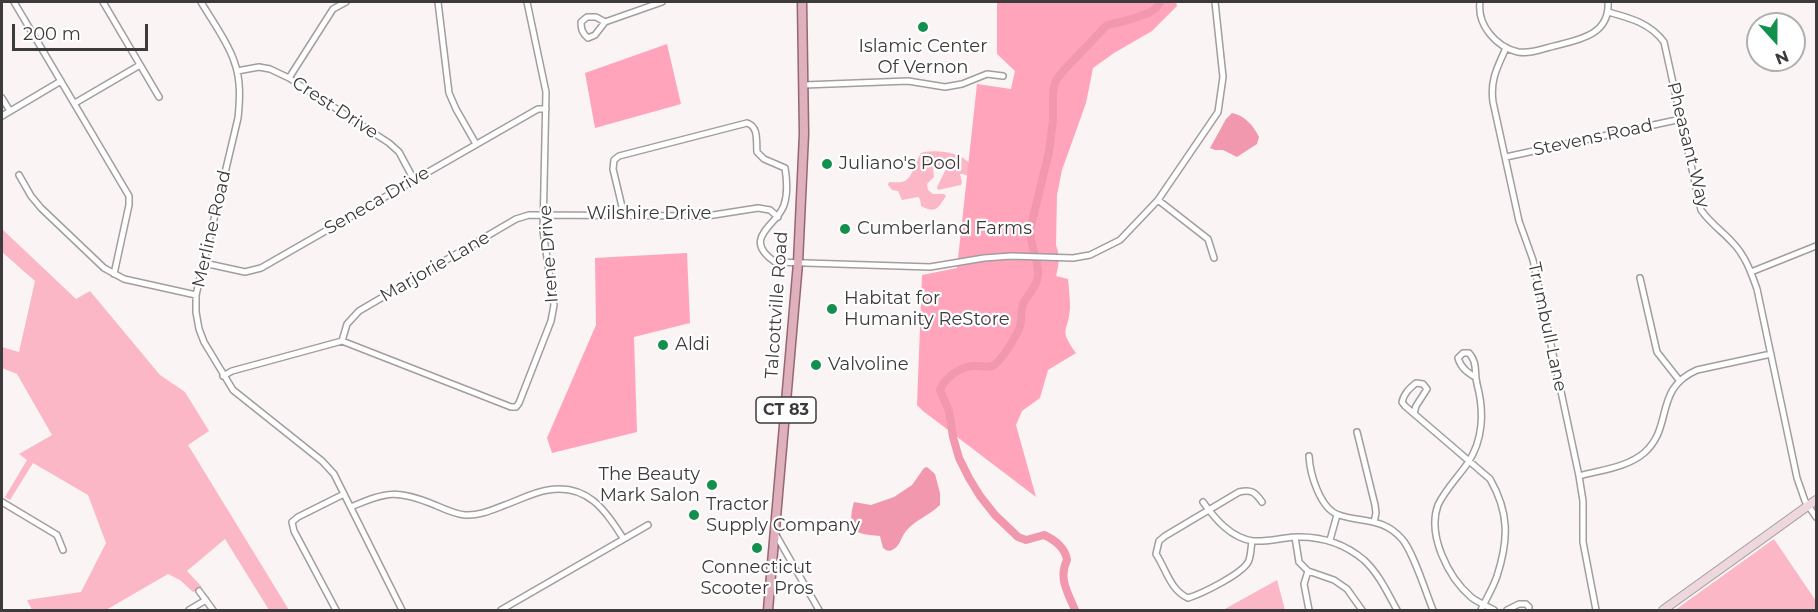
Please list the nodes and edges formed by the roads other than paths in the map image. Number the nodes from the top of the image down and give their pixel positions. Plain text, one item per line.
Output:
1 (14, 2) edge
2 (103, 2) edge
3 (201, 2) edge
4 (346, 2) edge
5 (438, 2) edge
6 (527, 2) edge
7 (662, 2) edge
8 (802, 2) edge
9 (1215, 2) edge
10 (1480, 2) edge
11 (1608, 2) edge
12 (1608, 12) junction
13 (605, 22) junction
14 (1506, 48) junction
15 (140, 65) junction
16 (237, 71) junction
17 (1003, 76) dead end
18 (289, 78) junction
19 (61, 81) junction
20 (804, 85) junction
21 (159, 97) dead end
22 (2, 98) edge
23 (75, 103) junction
24 (546, 109) junction
25 (10, 111) junction
26 (2, 116) edge
27 (1681, 119) junction
28 (476, 144) junction
29 (1506, 157) junction
30 (19, 176) dead end
31 (414, 180) junction
32 (1158, 200) junction
33 (545, 214) junction
34 (624, 215) junction
35 (778, 217) junction
36 (1816, 246) edge
37 (1215, 258) dead end
38 (204, 262) junction
39 (798, 263) junction
40 (1750, 272) junction
41 (114, 274) junction
42 (1640, 278) dead end
43 (196, 295) junction
44 (342, 341) junction
45 (1771, 354) junction
46 (223, 376) junction
47 (1475, 377) junction
48 (1679, 380) junction
49 (1414, 414) junction
50 (1357, 432) dead end
51 (1309, 456) dead end
52 (1469, 461) junction
53 (1579, 476) junction
54 (344, 494) junction
55 (1816, 500) edge
56 (2, 502) edge
57 (1203, 502) dead end
58 (1262, 502) dead end
59 (1809, 505) junction
60 (351, 507) junction
61 (1208, 509) junction
62 (1337, 515) junction
63 (1816, 517) edge
64 (1374, 522) junction
65 (648, 525) dead end
66 (776, 535) junction
67 (1295, 537) junction
68 (623, 538) junction
69 (1330, 540) junction
70 (1252, 541) junction
71 (63, 550) dead end
72 (1308, 571) junction
73 (199, 591) dead end
74 (206, 600) junction
75 (1484, 604) junction
76 (189, 610) edge
77 (213, 610) edge
78 (336, 610) edge
79 (402, 610) edge
80 (501, 610) edge
81 (768, 610) edge
82 (819, 610) edge
83 (1309, 610) edge
84 (1362, 610) edge
85 (1397, 610) edge
86 (1432, 610) edge
87 (1481, 610) edge
88 (1494, 610) edge
89 (1507, 610) edge
90 (1529, 610) edge
91 (1596, 610) edge
92 (1663, 610) edge

1 - 19 street
2 - 15 street
3 - 16 street, Merline Road
4 - 18 street
5 - 28 street
6 - 24 street, Irene Drive
7 - 13 street
8 - 20 main road, Talcottville Road / CT 83
9 - 32 street
10 - 14 street
11 - 12 street
12 - 14 street
12 - 27 street, Pheasant Way
13 - 13 street
14 - 29 street, Trumbull Lane
15 - 21 street
15 - 23 street
16 - 18 street, Crest Drive
16 - 38 street, Merline Road
17 - 20 street
18 - 31 street, Crest Drive
19 - 23 street
19 - 25 street
20 - 39 main road, Talcottville Road / CT 83
22 - 25 street
23 - 41 street
24 - 28 street, Seneca Drive
24 - 33 street, Irene Drive
25 - 26 street
27 - 29 street, Stevens Road
27 - 40 street, Pheasant Way
28 - 31 street, Seneca Drive
29 - 53 street, Trumbull Lane
30 - 41 street
31 - 38 street, Seneca Drive
32 - 37 street
32 - 39 street
33 - 34 street, Wilshire Drive
33 - 44 street, Marjorie Lane
33 - 44 street, Irene Drive
34 - 35 street, Wilshire Drive
34 - 35 street
35 - 39 street
36 - 40 street
38 - 43 street, Merline Road
39 - 66 main road, Talcottville Road / CT 83
40 - 45 street, Pheasant Way
41 - 43 street
42 - 48 street
43 - 46 street, Merline Road
44 - 46 street
45 - 48 street
45 - 59 street, Pheasant Way
46 - 54 street, Merline Road
47 - 47 street
47 - 52 street
48 - 53 street
49 - 49 street
49 - 52 street
50 - 64 street
51 - 62 street
52 - 75 street
52 - 75 street
53 - 91 street, Trumbull Lane
54 - 60 street, Merline Road
54 - 78 street
55 - 59 main road
56 - 71 street
57 - 61 street
58 - 61 street
59 - 63 street, Pheasant Way
59 - 92 main road
60 - 68 street
60 - 79 street, Merline Road
61 - 70 street
61 - 70 street
62 - 64 street
62 - 69 street
64 - 86 street
65 - 68 street
66 - 81 main road, Talcottville Road / CT 83
66 - 82 street
67 - 69 street
67 - 70 street
67 - 72 street
68 - 80 street
69 - 85 street
72 - 83 street
72 - 84 street
73 - 74 street
74 - 76 street
74 - 77 street
75 - 87 street
75 - 88 street
89 - 90 street

